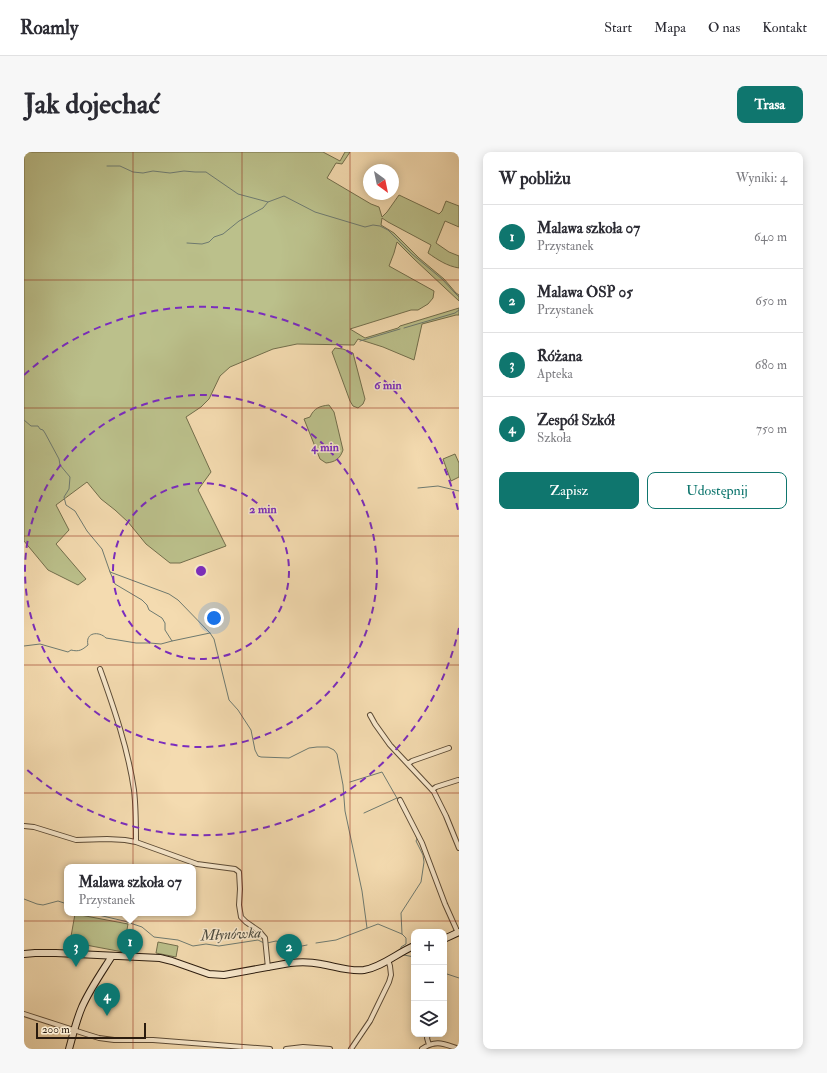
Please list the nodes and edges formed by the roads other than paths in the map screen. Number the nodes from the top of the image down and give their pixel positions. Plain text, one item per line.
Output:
1 (100, 669) dead end
2 (370, 715) dead end
3 (448, 748) dead end
4 (408, 764) junction
5 (458, 780) edge
6 (432, 790) junction
7 (400, 800) dead end
8 (24, 826) edge
9 (136, 842) junction
10 (459, 848) edge
11 (458, 933) edge
12 (447, 938) edge
13 (411, 948) edge
14 (24, 954) edge
15 (112, 956) junction
16 (388, 960) junction
17 (268, 968) junction
18 (24, 1014) edge
19 (74, 1030) junction
20 (427, 1037) edge
21 (429, 1045) junction
22 (69, 1049) edge
23 (270, 1049) edge
24 (286, 1049) edge
25 (330, 1049) edge
26 (351, 1049) edge
27 (422, 1049) edge
28 (459, 1049) edge

1 - 9 street
2 - 4 street
3 - 4 street
4 - 6 street
5 - 6 street
6 - 10 street
7 - 11 street
8 - 9 street
9 - 17 street
11 - 12 street
13 - 16 street
14 - 15 street
15 - 17 street
15 - 19 street
16 - 17 street
16 - 26 street
18 - 19 street
19 - 22 street
19 - 23 street
20 - 21 street
21 - 27 street
21 - 28 street
24 - 25 street

